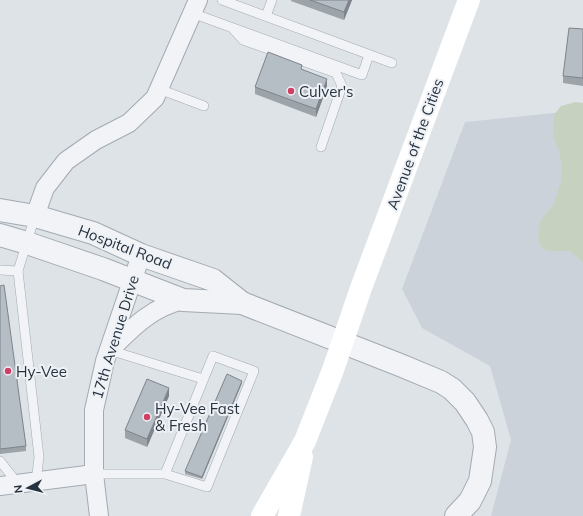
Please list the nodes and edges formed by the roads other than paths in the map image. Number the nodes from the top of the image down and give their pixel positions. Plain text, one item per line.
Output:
1 (224, 0) edge
2 (272, 0) edge
3 (469, 0) edge
4 (195, 7) edge
5 (266, 16) junction
6 (230, 27) junction
7 (454, 39) dead end
8 (369, 54) junction
9 (392, 63) dead end
10 (159, 89) junction
11 (204, 106) dead end
12 (321, 147) dead end
13 (0, 210) edge
14 (35, 216) junction
15 (0, 235) edge
16 (27, 242) junction
17 (141, 254) junction
18 (0, 270) edge
19 (18, 271) junction
20 (132, 280) junction
21 (361, 288) junction
22 (183, 300) junction
23 (242, 303) junction
24 (342, 343) junction
25 (109, 350) junction
26 (203, 379) junction
27 (305, 441) junction
28 (0, 461) edge
29 (94, 474) junction
30 (166, 474) junction
31 (36, 482) junction
32 (18, 484) junction
33 (0, 486) edge
34 (99, 516) edge
35 (262, 516) edge
36 (290, 516) edge
37 (456, 516) edge

1 - 5 lane
2 - 5 lane
3 - 21 main road, Avenue of the Cities
4 - 6 lane
4 - 10 street
5 - 8 lane
6 - 8 lane
6 - 12 lane
7 - 21 main road, Avenue of the Cities
8 - 9 lane
10 - 11 lane
10 - 14 street
13 - 14 street, Hospital Road
14 - 16 lane
14 - 17 street, Hospital Road
15 - 16 street, Hospital Road
16 - 19 lane
16 - 20 street, Hospital Road
17 - 20 street, 17th Avenue Drive
17 - 23 street, Hospital Road
18 - 19 lane
19 - 31 lane
20 - 22 street, Hospital Road
20 - 25 street, 17th Avenue Drive
21 - 24 main road, Avenue of the Cities
22 - 23 street, Hospital Road
22 - 25 street
23 - 24 street, Hospital Road
24 - 27 main road, Avenue of the Cities
24 - 37 street
25 - 26 lane
25 - 29 street, 17th Avenue Drive
26 - 30 lane
26 - 30 lane
27 - 35 main road, Avenue of the Cities
27 - 36 main road, Avenue of the Cities
28 - 32 lane
29 - 30 lane
29 - 31 street
29 - 34 street, 17th Avenue Drive
31 - 32 street
32 - 33 street

